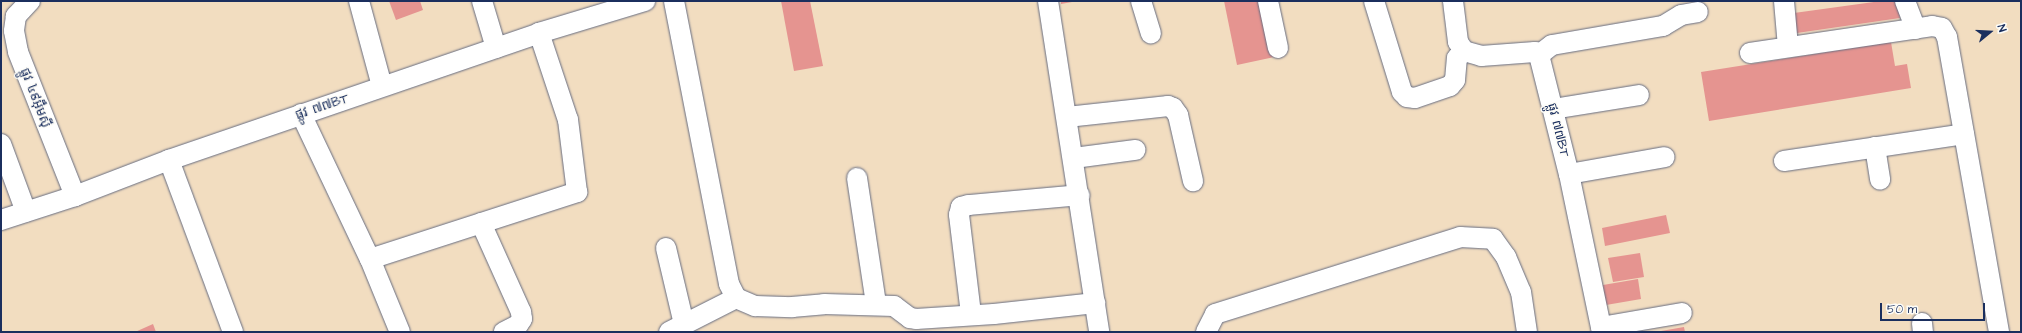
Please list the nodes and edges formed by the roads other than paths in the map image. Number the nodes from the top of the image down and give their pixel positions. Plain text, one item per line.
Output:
1 (30, 1) edge
2 (359, 1) edge
3 (482, 1) edge
4 (645, 1) edge
5 (674, 1) edge
6 (1048, 1) edge
7 (1141, 1) edge
8 (1268, 1) edge
9 (1374, 1) edge
10 (1453, 1) edge
11 (1784, 1) edge
12 (1905, 1) edge
13 (1698, 12) dead end
14 (1916, 28) junction
15 (539, 33) junction
16 (1151, 33) dead end
17 (1788, 47) junction
18 (496, 48) junction
19 (1278, 48) dead end
20 (1464, 51) junction
21 (1750, 53) dead end
22 (1539, 54) junction
23 (382, 86) junction
24 (1639, 95) dead end
25 (1552, 109) junction
26 (301, 114) junction
27 (1067, 117) junction
28 (1964, 134) junction
29 (1, 144) edge
30 (1876, 147) junction
31 (1136, 150) dead end
32 (1665, 157) dead end
33 (1074, 158) junction
34 (169, 160) junction
35 (1784, 161) dead end
36 (1569, 174) junction
37 (856, 178) dead end
38 (1880, 180) dead end
39 (1193, 181) dead end
40 (1080, 195) junction
41 (75, 196) junction
42 (26, 212) junction
43 (1, 220) edge
44 (481, 223) junction
45 (666, 248) dead end
46 (370, 260) junction
47 (736, 298) junction
48 (1095, 303) junction
49 (876, 304) junction
50 (1682, 313) dead end
51 (971, 314) junction
52 (677, 328) edge
53 (1602, 330) edge
54 (233, 332) edge
55 (400, 332) edge
56 (504, 332) edge
57 (1099, 332) edge
58 (1206, 332) edge
59 (1527, 332) edge
60 (1999, 332) edge

1 - 41 street, ផ្លូវ ៤៩អ៊ឹមស៊ី
2 - 23 street
3 - 18 street
4 - 15 street, ផ្លូវ ៧៧BT
5 - 47 street
6 - 27 street
7 - 16 street
8 - 19 street
9 - 20 street
10 - 20 street
11 - 17 street
12 - 14 street
13 - 22 street
14 - 17 street
14 - 28 street
15 - 18 street, ផ្លូវ ៧៧BT
15 - 44 street
17 - 21 street
18 - 23 street, ផ្លូវ ៧៧BT
20 - 22 street
22 - 25 street, ផ្លូវ ៧៧BT
23 - 26 street, ផ្លូវ ៧៧BT
24 - 25 street
25 - 36 street, ផ្លូវ ៧៧BT
26 - 34 street, ផ្លូវ ៧៧BT
26 - 46 street
27 - 33 street
27 - 39 street
28 - 30 street
28 - 60 street
29 - 42 street
30 - 35 street
30 - 38 street
31 - 33 street
32 - 36 street
33 - 40 street
34 - 41 street, ផ្លូវ ៧៧BT
34 - 54 street
36 - 53 street, ផ្លូវ ៧៧BT
37 - 49 street
40 - 48 street
40 - 51 street
41 - 42 street, ផ្លូវ ៧៧BT
42 - 43 street, ផ្លូវ ៧៧BT
44 - 46 street
44 - 56 street
45 - 52 street
46 - 55 street
47 - 49 street
47 - 52 street
48 - 51 street
48 - 57 street
49 - 51 street
50 - 53 street
58 - 59 street

